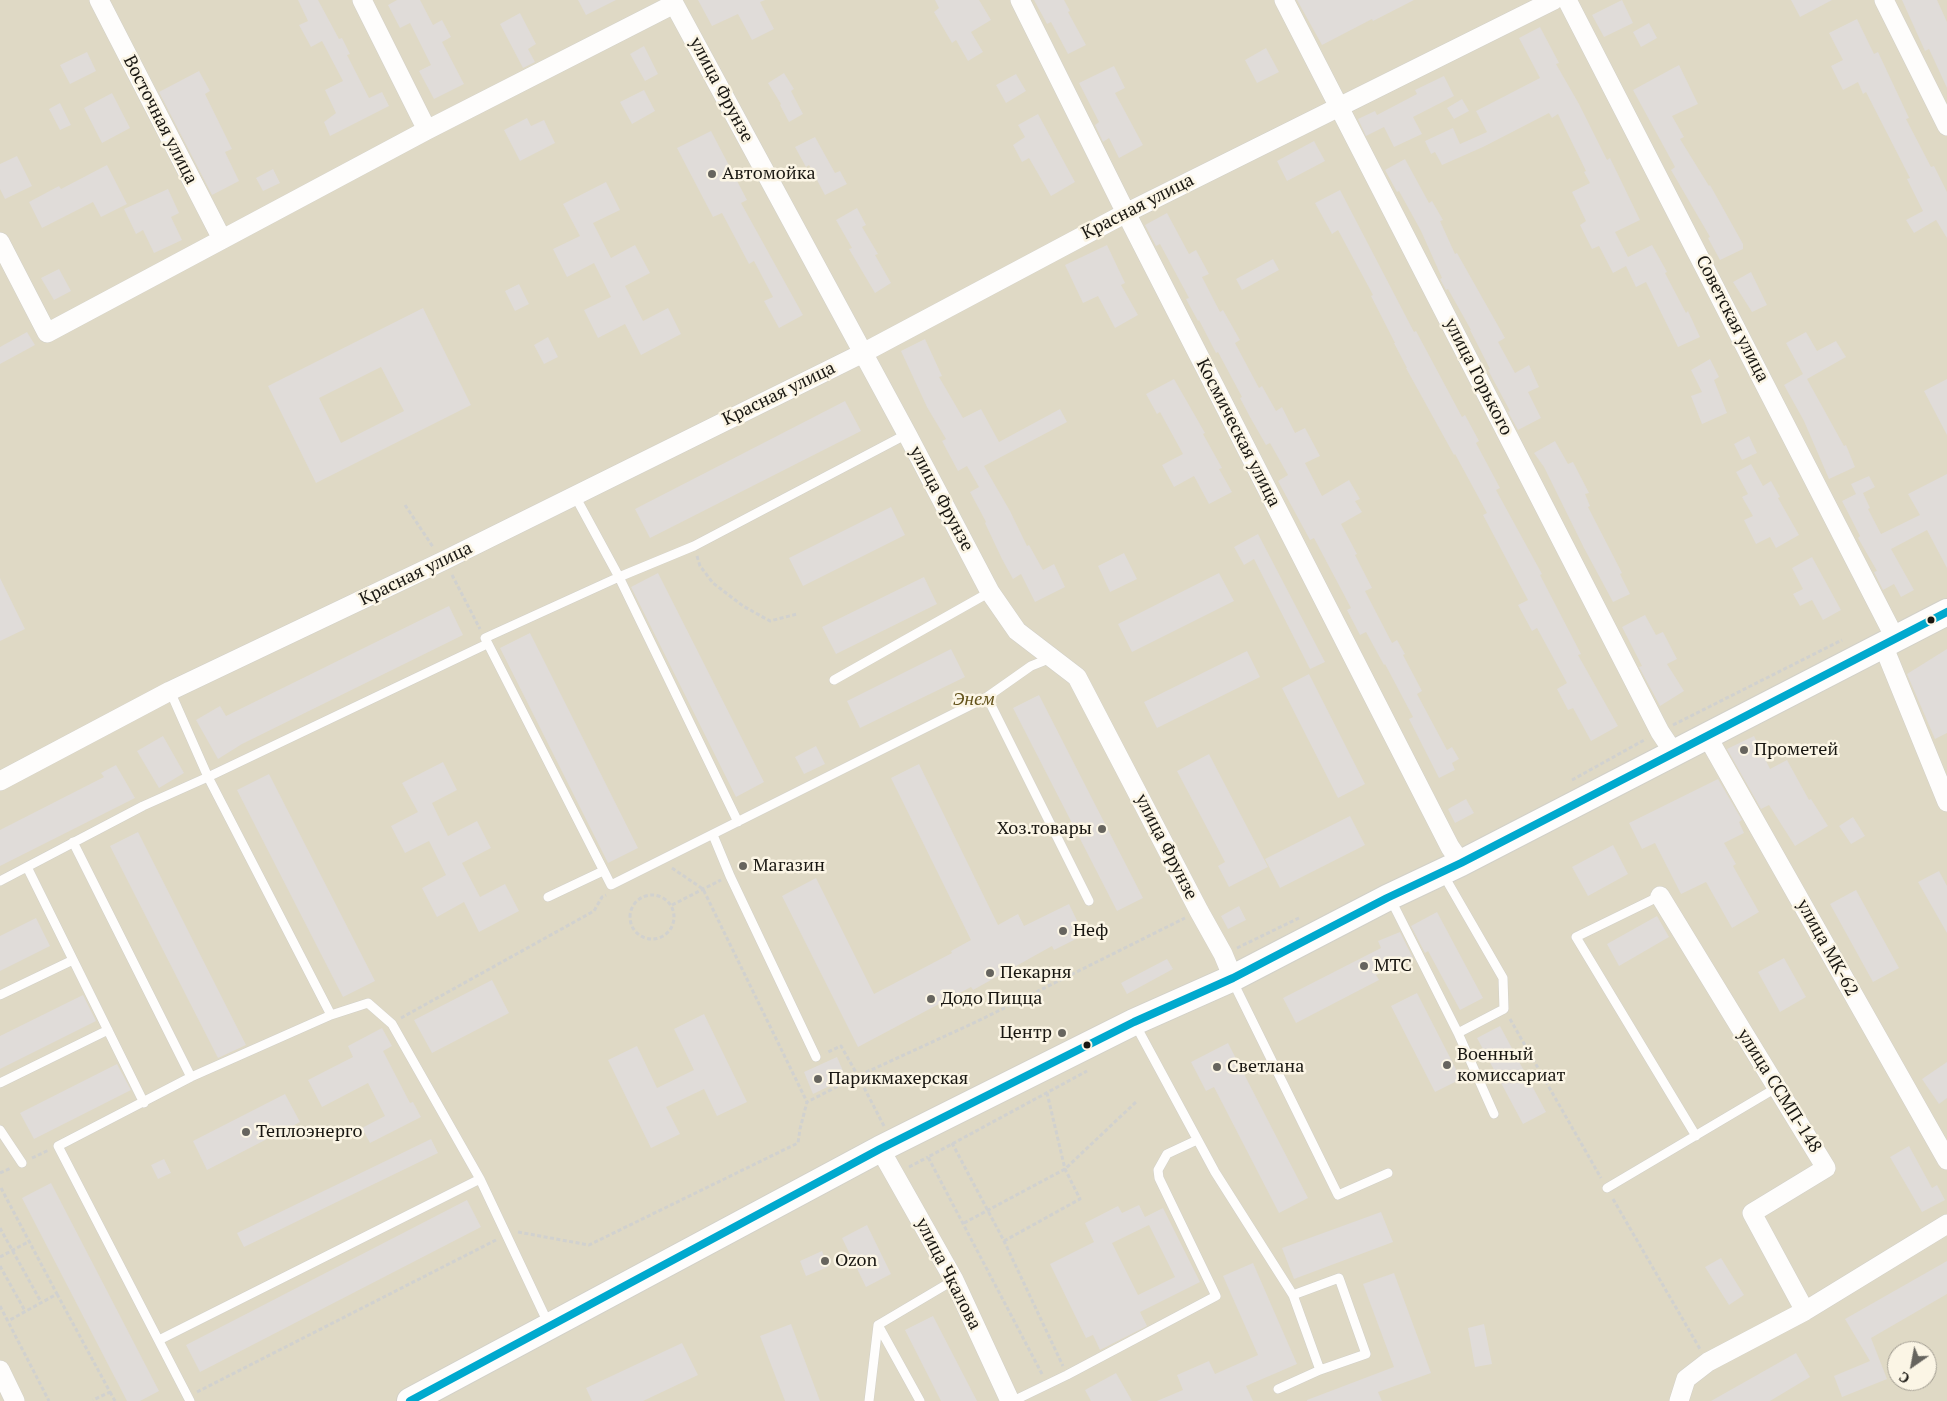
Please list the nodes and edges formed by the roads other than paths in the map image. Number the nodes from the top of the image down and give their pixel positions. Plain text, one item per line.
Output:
1 (99, 0) edge
2 (362, 0) edge
3 (1020, 0) edge
4 (1284, 0) edge
5 (1554, 0) edge
6 (1567, 0) edge
7 (1884, 0) edge
8 (673, 2) edge
9 (1338, 108) junction
10 (1947, 126) edge
11 (427, 130) junction
12 (1126, 213) junction
13 (222, 239) junction
14 (0, 242) edge
15 (863, 353) junction
16 (907, 434) junction
17 (575, 496) junction
18 (619, 577) junction
19 (990, 592) junction
20 (1947, 612) edge
21 (1889, 642) junction
22 (487, 644) junction
23 (1052, 658) junction
24 (834, 680) dead end
25 (170, 691) junction
26 (987, 697) junction
27 (1707, 736) junction
28 (1674, 753) junction
29 (208, 777) junction
30 (0, 780) edge
31 (1947, 802) edge
32 (738, 822) junction
33 (714, 835) junction
34 (73, 842) junction
35 (1454, 866) junction
36 (27, 867) junction
37 (603, 871) junction
38 (0, 880) edge
39 (1660, 896) joint
40 (548, 897) dead end
41 (1387, 898) junction
42 (1089, 901) dead end
43 (73, 960) junction
44 (1234, 978) junction
45 (0, 995) edge
46 (331, 1015) junction
47 (1134, 1022) junction
48 (108, 1030) junction
49 (1458, 1033) junction
50 (816, 1057) road end
51 (192, 1077) junction
52 (0, 1083) edge
53 (1776, 1088) junction
54 (144, 1102) junction
55 (1494, 1114) dead end
56 (0, 1130) edge
57 (1696, 1136) junction
58 (1197, 1140) junction
59 (886, 1146) junction
60 (1947, 1160) edge
61 (22, 1163) dead end
62 (1388, 1173) dead end
63 (480, 1178) junction
64 (1607, 1188) dead end
65 (1947, 1224) edge
66 (954, 1280) junction
67 (1293, 1294) junction
68 (1806, 1311) junction
69 (878, 1325) junction
70 (550, 1326) junction
71 (159, 1340) junction
72 (0, 1370) edge
73 (1320, 1370) junction
74 (1278, 1389) dead end
75 (189, 1399) edge
76 (15, 1401) edge
77 (410, 1401) edge
78 (869, 1401) edge
79 (920, 1401) edge
80 (1011, 1401) edge
81 (1679, 1401) edge

1 - 13 street, Восточная улица
2 - 11 street
3 - 12 street, Космическая улица
4 - 9 street, улица Горького
5 - 9 street, Красная улица
6 - 21 street, Советская улица
7 - 10 street
8 - 11 street
8 - 15 street, улица Фрунзе
9 - 12 street, Красная улица
9 - 28 street, улица Горького
11 - 13 street
12 - 15 street, Красная улица
12 - 35 street, Космическая улица
13 - 14 street
15 - 16 street, улица Фрунзе
15 - 17 street, Красная улица
16 - 18 lane
16 - 19 street, улица Фрунзе
17 - 18 lane
17 - 25 street, Красная улица
18 - 22 lane
18 - 32 lane
19 - 23 street, улица Фрунзе
19 - 24 lane
20 - 21 street
21 - 27 street
21 - 31 street, Советская улица
22 - 29 lane
22 - 37 lane
23 - 26 lane
23 - 44 street, улица Фрунзе
25 - 29 lane
25 - 30 street, Красная улица
26 - 32 lane
26 - 42 lane
27 - 28 street
27 - 60 street, улица МК-62
28 - 35 street
29 - 34 lane
29 - 46 lane
32 - 33 lane
33 - 37 lane
33 - 50 lane
34 - 36 lane
34 - 51 lane
35 - 41 street
35 - 49 lane
36 - 38 lane
36 - 43 lane
37 - 40 lane
39 - 53 street, улица ССМП-148
39 - 57 lane
41 - 44 street
41 - 49 lane
43 - 45 lane
43 - 48 lane
44 - 47 street
44 - 62 lane
46 - 51 lane
46 - 63 lane
47 - 58 lane
47 - 59 street
48 - 52 lane
48 - 54 lane
49 - 55 lane
51 - 54 lane
53 - 57 lane
53 - 68 street, улица ССМП-148
54 - 71 lane
56 - 61 lane
57 - 64 lane
58 - 67 lane
58 - 80 lane
59 - 66 street, улица Чкалова
59 - 70 street
63 - 70 lane
63 - 71 lane
65 - 68 street
66 - 69 lane
66 - 80 street, улица Чкалова
67 - 73 lane
67 - 73 lane
68 - 81 street
69 - 78 lane
69 - 79 lane
70 - 77 street
71 - 75 lane
72 - 76 street
73 - 74 lane

